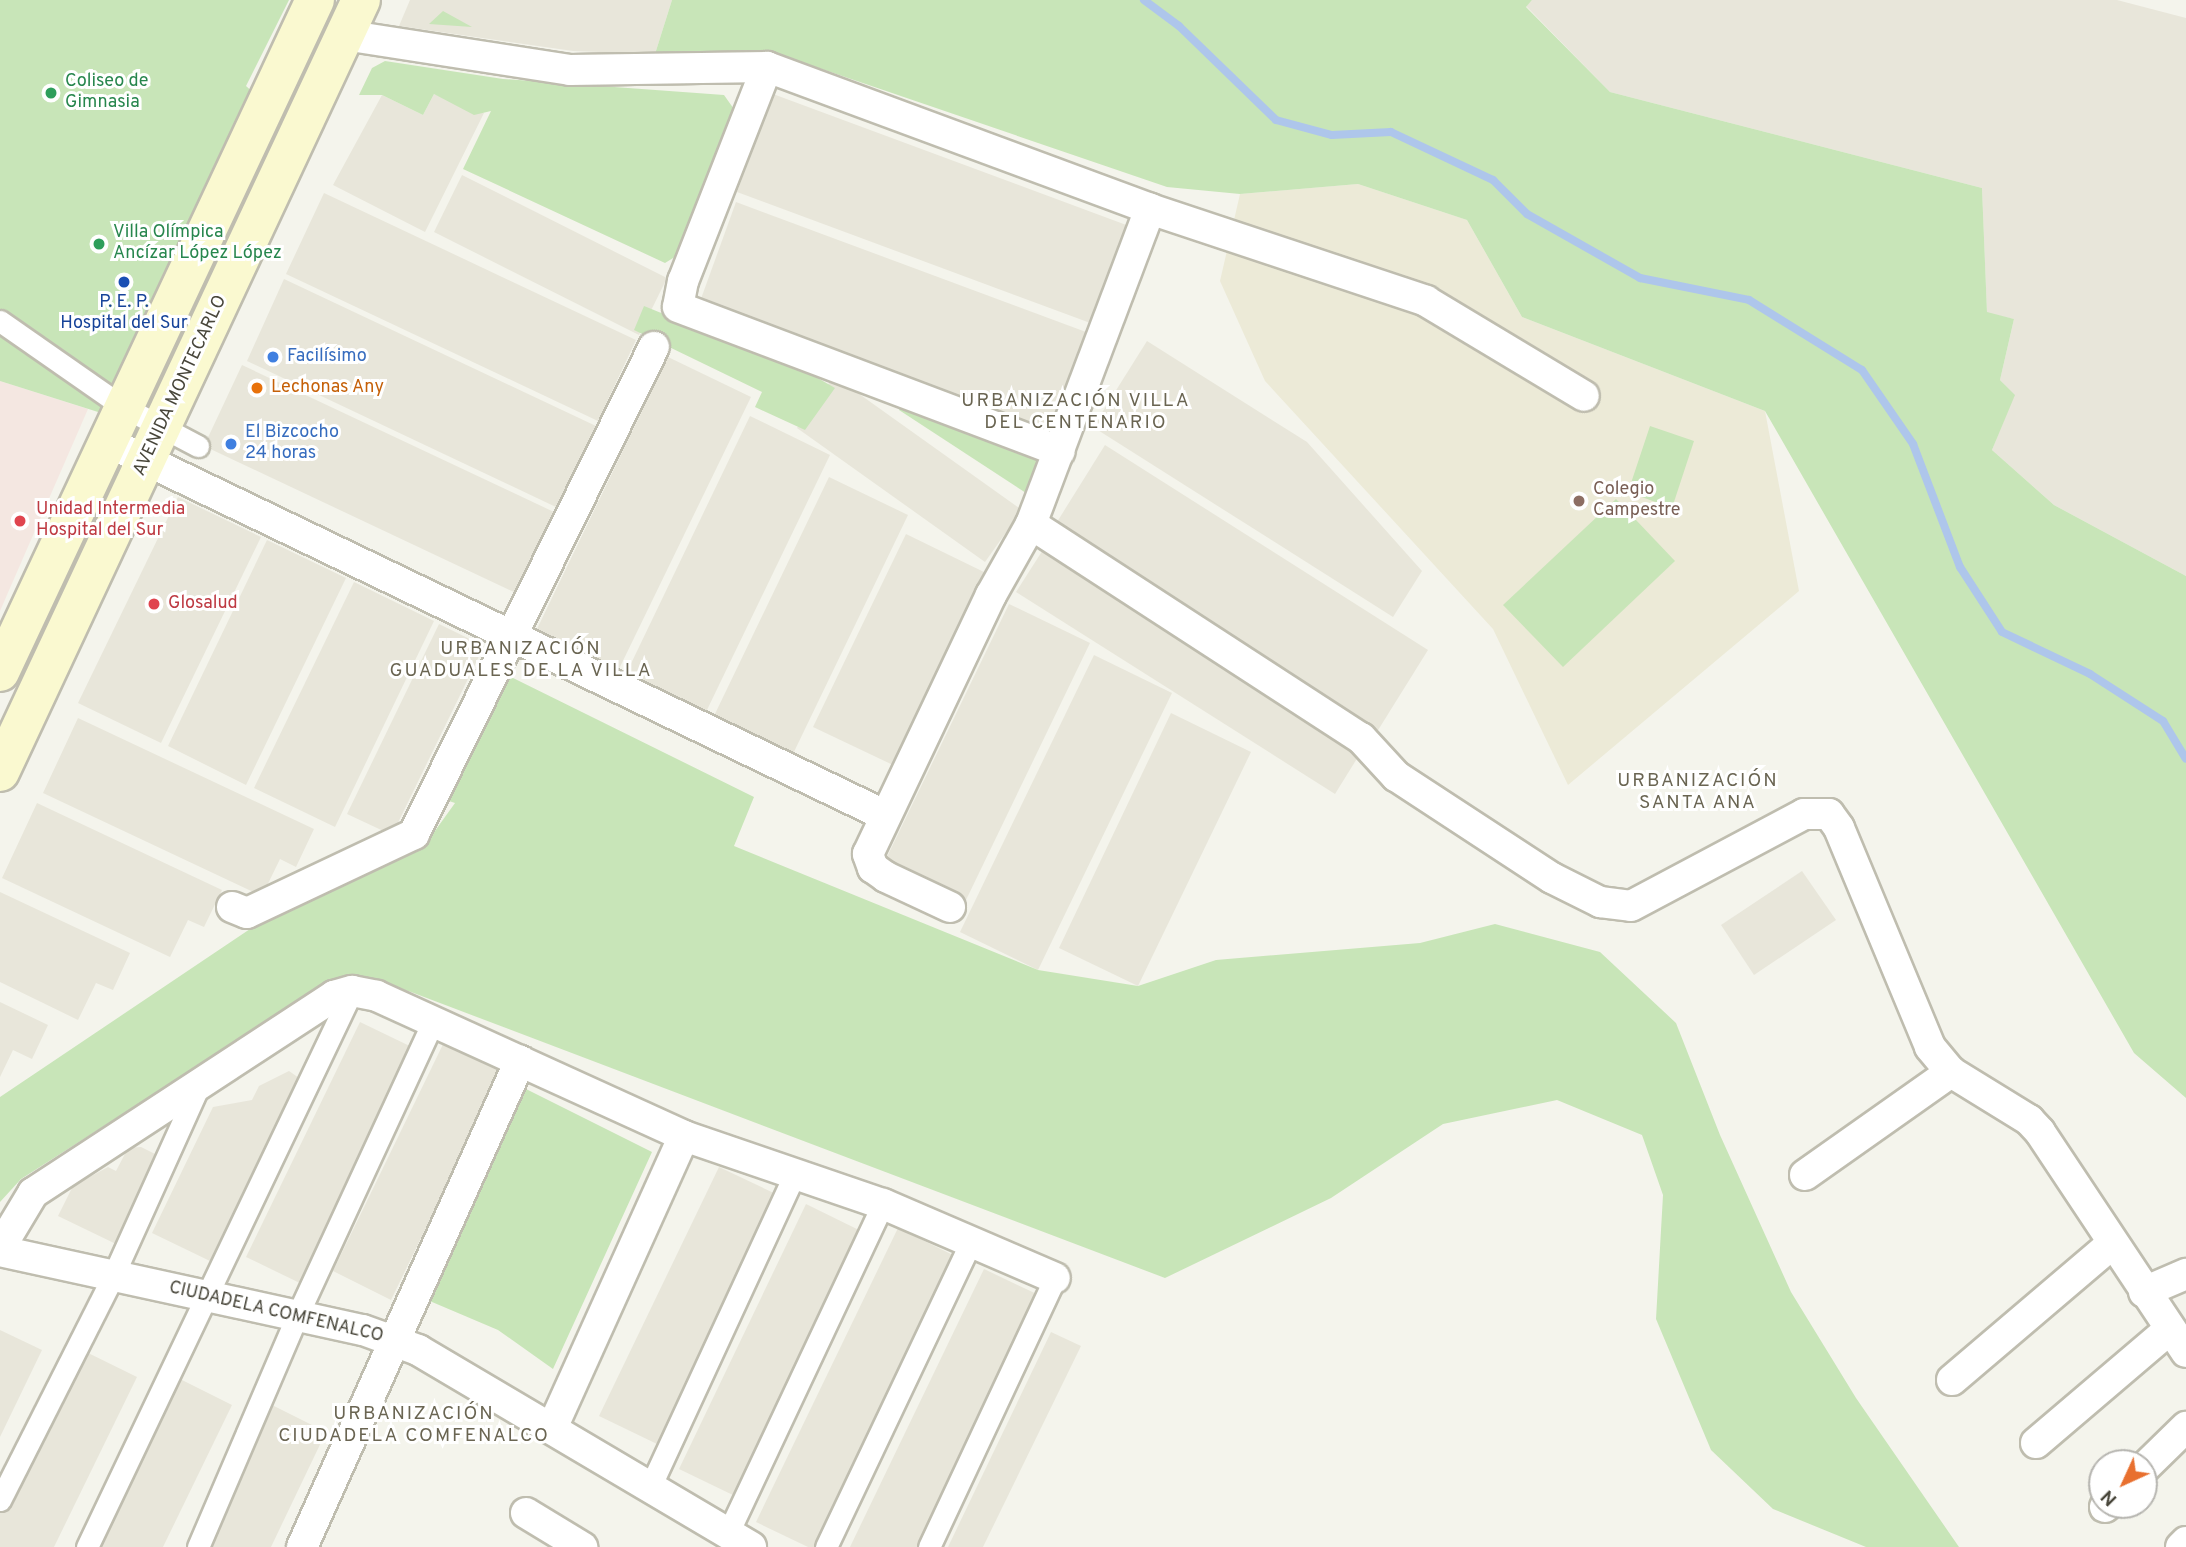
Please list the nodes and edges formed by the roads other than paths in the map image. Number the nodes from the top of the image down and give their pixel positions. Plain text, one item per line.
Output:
1 (315, 0) edge
2 (361, 0) edge
3 (344, 35) junction
4 (767, 67) junction
5 (1150, 209) junction
6 (0, 321) edge
7 (654, 347) dead end
8 (1584, 396) dead end
9 (122, 406) junction
10 (106, 441) junction
11 (155, 443) junction
12 (198, 446) dead end
13 (1060, 451) junction
14 (1031, 524) junction
15 (514, 636) junction
16 (0, 672) edge
17 (0, 772) edge
18 (884, 815) junction
19 (232, 907) dead end
20 (950, 907) dead end
21 (352, 991) junction
22 (433, 1021) junction
23 (520, 1061) junction
24 (1951, 1072) junction
25 (201, 1083) junction
26 (684, 1136) junction
27 (794, 1175) junction
28 (1805, 1175) dead end
29 (883, 1204) junction
30 (971, 1241) junction
31 (2113, 1243) junction
32 (0, 1250) edge
33 (2186, 1275) edge
34 (113, 1276) junction
35 (1055, 1278) joint
36 (2144, 1292) junction
37 (206, 1296) junction
38 (297, 1316) junction
39 (391, 1340) junction
40 (2178, 1340) edge
41 (1952, 1380) dead end
42 (553, 1426) junction
43 (2186, 1427) edge
44 (2036, 1443) dead end
45 (2158, 1454) edge
46 (651, 1485) junction
47 (0, 1500) edge
48 (526, 1513) dead end
49 (740, 1540) edge
50 (2186, 1542) edge
51 (88, 1547) edge
52 (198, 1547) edge
53 (302, 1547) edge
54 (582, 1547) edge
55 (826, 1547) edge
56 (929, 1547) edge
57 (2181, 1547) edge

1 - 9 main road
2 - 3 main road, AVENIDA MONTECARLO
3 - 4 street
3 - 11 main road, AVENIDA MONTECARLO
4 - 5 street
4 - 13 street
5 - 8 street
5 - 13 street
6 - 9 street
7 - 15 street
9 - 10 main road
9 - 11 street
10 - 11 street
10 - 16 main road
11 - 12 street
11 - 15 street
11 - 17 main road, AVENIDA MONTECARLO
13 - 14 street
14 - 18 street
14 - 24 street
15 - 18 street
15 - 19 street
18 - 20 street
21 - 22 street
21 - 25 street
21 - 37 street
22 - 23 street
22 - 38 street
23 - 26 street
23 - 39 street
24 - 28 street
24 - 31 street
25 - 32 street
25 - 34 street
26 - 27 street
26 - 42 street
27 - 29 street
27 - 46 street
29 - 30 street
29 - 49 street
30 - 35 street
30 - 55 street
31 - 36 street
31 - 41 street
32 - 34 street, CIUDADELA COMFENALCO
33 - 36 street
34 - 37 street, CIUDADELA COMFENALCO
34 - 47 street
35 - 56 street
36 - 40 street
37 - 38 street, CIUDADELA COMFENALCO
37 - 51 street
38 - 39 street, CIUDADELA COMFENALCO
38 - 52 street
39 - 42 street, CIUDADELA COMFENALCO
39 - 53 street
40 - 44 street
42 - 46 street, CIUDADELA COMFENALCO
43 - 45 street
46 - 49 street, CIUDADELA COMFENALCO
48 - 54 street
50 - 57 street

